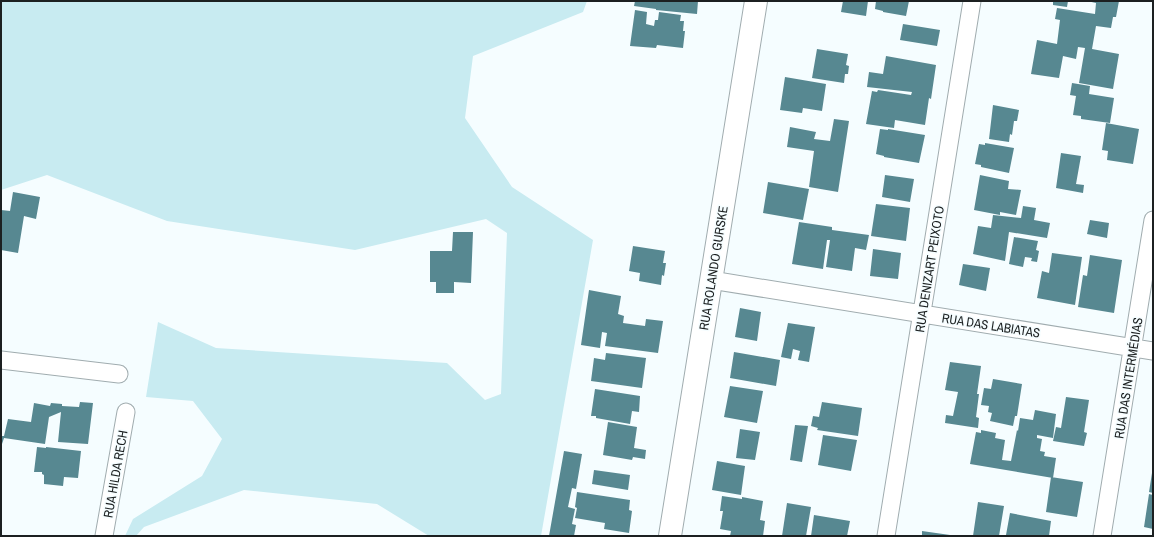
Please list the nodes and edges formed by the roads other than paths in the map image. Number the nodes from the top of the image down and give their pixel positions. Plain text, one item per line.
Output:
1 (756, 1) edge
2 (972, 1) edge
3 (1153, 220) edge
4 (711, 280) junction
5 (922, 314) junction
6 (1133, 348) junction
7 (1153, 351) edge
8 (1, 360) edge
9 (119, 374) dead end
10 (126, 412) dead end
11 (104, 536) edge
12 (670, 536) edge
13 (886, 536) edge
14 (1102, 536) edge

1 - 4 street, RUA ROLANDO GURSKE
2 - 5 street, RUA DENIZART PEIXOTO
3 - 6 street, RUA DAS INTERMÉDIAS
4 - 5 street, RUA DAS LABIATAS
4 - 12 street, RUA ROLANDO GURSKE
5 - 6 street, RUA DAS LABIATAS
5 - 13 street, RUA DENIZART PEIXOTO
6 - 7 street, RUA DAS LABIATAS
6 - 14 street, RUA DAS INTERMÉDIAS
8 - 9 street
10 - 11 street, RUA HILDA RECH

